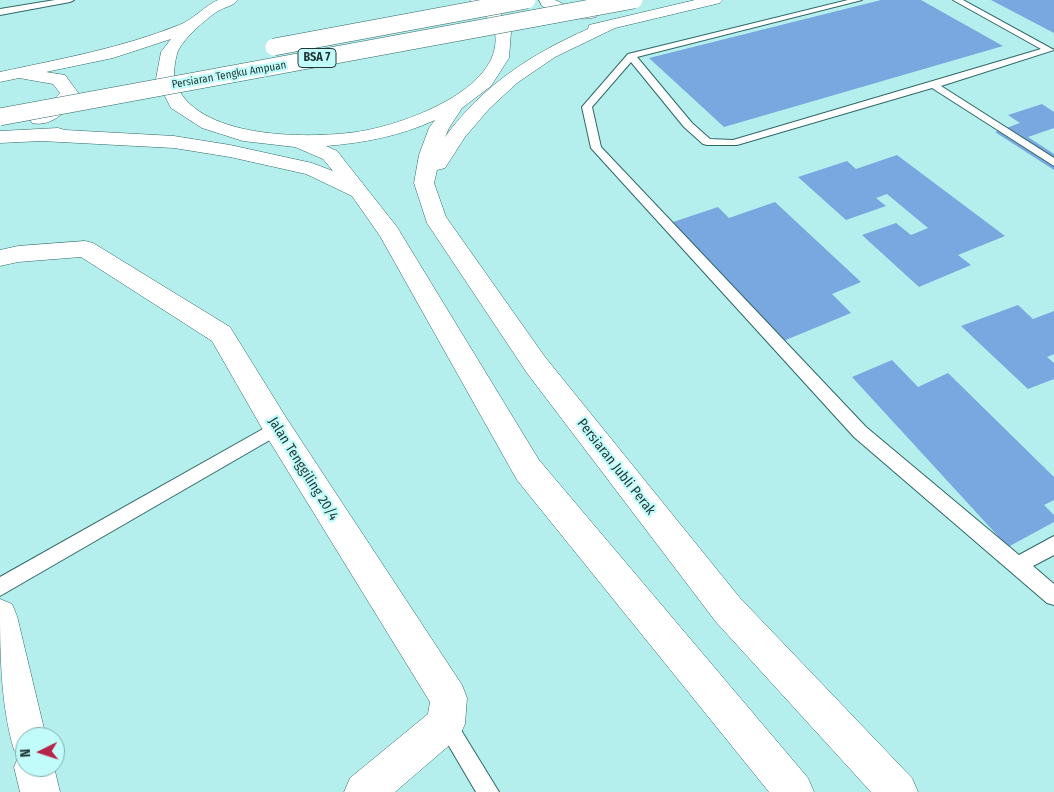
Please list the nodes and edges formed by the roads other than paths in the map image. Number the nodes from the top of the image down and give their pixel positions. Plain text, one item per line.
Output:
1 (70, 0) edge
2 (204, 0) edge
3 (230, 0) edge
4 (478, 0) edge
5 (527, 0) edge
6 (547, 0) edge
7 (634, 0) edge
8 (715, 0) edge
9 (858, 0) edge
10 (956, 0) edge
11 (0, 12) edge
12 (651, 13) junction
13 (613, 23) junction
14 (187, 28) junction
15 (254, 50) dead end
16 (1052, 52) edge
17 (515, 53) junction
18 (632, 56) junction
19 (186, 63) dead end
20 (61, 64) junction
21 (146, 70) dead end
22 (9, 75) edge
23 (78, 83) dead end
24 (933, 84) junction
25 (29, 92) dead end
26 (455, 104) junction
27 (0, 117) edge
28 (209, 124) junction
29 (41, 135) junction
30 (0, 137) edge
31 (299, 142) junction
32 (1054, 163) edge
33 (360, 193) junction
34 (428, 197) junction
35 (0, 258) edge
36 (277, 428) junction
37 (1054, 545) edge
38 (1018, 565) junction
39 (0, 587) edge
40 (1054, 596) edge
41 (1, 623) edge
42 (446, 724) junction
43 (25, 727) edge
44 (36, 777) edge
45 (40, 792) edge
46 (364, 792) edge
47 (488, 792) edge
48 (794, 792) edge
49 (898, 792) edge

1 - 11 lane
2 - 20 main road
3 - 14 main road
4 - 17 main road
5 - 15 main road, Persiaran Tengku Ampuan / BSA 7, bridge
6 - 12 main road
7 - 27 main road, Persiaran Tengku Ampuan / BSA 7, bridge
8 - 12 main road
9 - 18 lane
10 - 16 lane
12 - 13 main road
13 - 17 main road
13 - 34 main road
14 - 20 main road
14 - 28 main road
16 - 24 lane
17 - 26 main road
18 - 24 lane
18 - 38 lane
19 - 21 main road, Persiaran Tengku Ampuan
20 - 22 main road
22 - 30 main road
23 - 25 main road
24 - 32 lane
26 - 31 main road
26 - 34 main road, Persiaran Jubli Perak
28 - 29 main road
28 - 31 main road
29 - 30 main road
29 - 33 main road
31 - 33 main road
33 - 48 main road
34 - 49 main road, Persiaran Jubli Perak
35 - 36 main road, Jalan Tenggiling 20/4
36 - 39 lane
36 - 42 main road, Jalan Tenggiling 20/4
37 - 38 lane
38 - 40 lane
41 - 43 main road
42 - 46 main road
42 - 47 lane
44 - 45 main road

